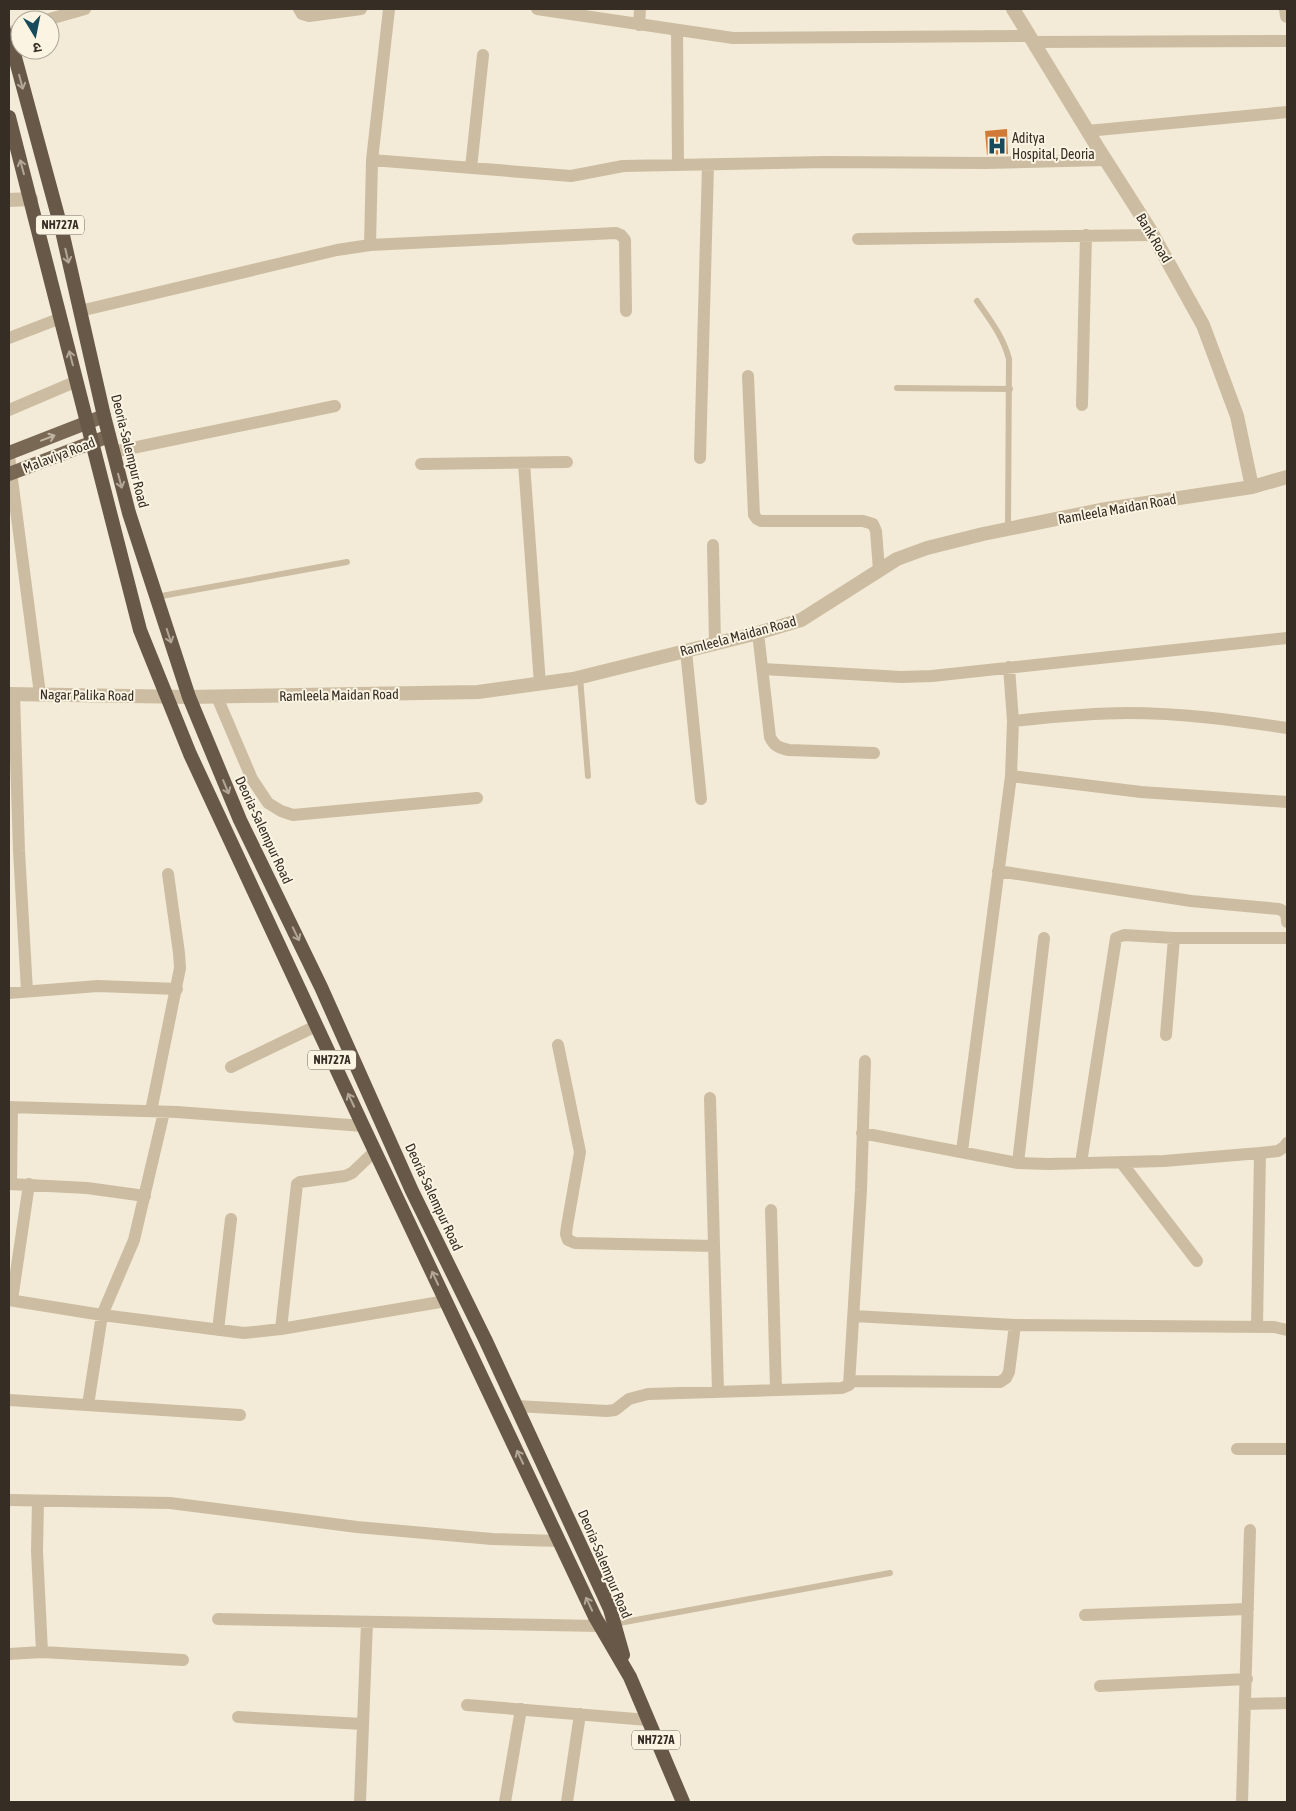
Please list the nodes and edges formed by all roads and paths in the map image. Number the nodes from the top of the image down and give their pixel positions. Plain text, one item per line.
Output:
1 (86, 9) edge
2 (299, 9) edge
3 (361, 9) edge
4 (389, 9) edge
5 (537, 9) edge
6 (640, 9) edge
7 (1013, 9) edge
8 (1286, 9) edge
9 (60, 16) edge
10 (1287, 16) edge
11 (639, 25) junction
12 (677, 30) junction
13 (9, 34) edge
14 (1031, 39) junction
15 (1287, 41) edge
16 (483, 55) dead end
17 (1287, 112) edge
18 (9, 118) edge
19 (1088, 131) junction
20 (372, 160) junction
21 (1105, 160) junction
22 (708, 164) junction
23 (678, 165) junction
24 (471, 168) junction
25 (31, 199) junction
26 (9, 200) edge
27 (1086, 235) junction
28 (1153, 235) junction
29 (858, 239) dead end
30 (370, 245) junction
31 (977, 301) dead end
32 (80, 311) junction
33 (626, 311) dead end
34 (61, 318) junction
35 (9, 338) edge
36 (748, 376) dead end
37 (77, 381) junction
38 (898, 388) dead end
39 (1010, 389) junction
40 (335, 406) dead end
41 (1082, 406) dead end
42 (9, 410) edge
43 (104, 416) junction
44 (88, 423) junction
45 (109, 436) junction
46 (93, 442) junction
47 (113, 452) junction
48 (9, 455) edge
49 (700, 458) dead end
50 (567, 462) dead end
51 (524, 463) junction
52 (421, 464) dead end
53 (9, 474) edge
54 (1287, 477) edge
55 (1252, 487) junction
56 (1008, 529) junction
57 (713, 545) dead end
58 (347, 562) dead end
59 (879, 570) junction
60 (156, 597) junction
61 (758, 633) junction
62 (1287, 638) edge
63 (715, 644) junction
64 (686, 651) junction
65 (1009, 667) junction
66 (763, 669) junction
67 (580, 677) junction
68 (540, 684) junction
69 (11, 694) edge
70 (40, 694) junction
71 (166, 697) junction
72 (189, 697) junction
73 (217, 697) junction
74 (1013, 721) junction
75 (1287, 728) edge
76 (874, 754) dead end
77 (588, 776) dead end
78 (1011, 776) junction
79 (13, 791) edge
80 (477, 798) dead end
81 (701, 799) dead end
82 (1287, 802) edge
83 (998, 871) junction
84 (168, 874) dead end
85 (1287, 922) edge
86 (1044, 938) dead end
87 (1174, 938) junction
88 (1287, 938) edge
89 (176, 988) junction
90 (27, 991) junction
91 (9, 992) edge
92 (316, 1026) junction
93 (1166, 1034) dead end
94 (558, 1045) dead end
95 (865, 1061) dead end
96 (231, 1067) dead end
97 (710, 1098) dead end
98 (10, 1107) edge
99 (151, 1111) junction
100 (164, 1112) junction
101 (363, 1126) junction
102 (862, 1134) junction
103 (1287, 1143) edge
104 (375, 1151) junction
105 (962, 1151) junction
106 (1260, 1152) junction
107 (1018, 1162) junction
108 (1121, 1162) junction
109 (1081, 1163) junction
110 (10, 1184) edge
111 (28, 1184) junction
112 (145, 1196) junction
113 (771, 1210) dead end
114 (231, 1218) dead end
115 (714, 1246) junction
116 (1197, 1260) dead end
117 (10, 1300) edge
118 (446, 1301) junction
119 (102, 1315) junction
120 (854, 1316) junction
121 (1015, 1325) junction
122 (1257, 1327) junction
123 (218, 1330) junction
124 (281, 1330) junction
125 (1287, 1330) edge
126 (850, 1381) junction
127 (776, 1389) junction
128 (718, 1391) junction
129 (9, 1400) edge
130 (88, 1405) junction
131 (516, 1406) junction
132 (240, 1415) dead end
133 (1287, 1449) edge
134 (1237, 1450) dead end
135 (9, 1500) edge
136 (38, 1501) junction
137 (1250, 1530) dead end
138 (559, 1541) junction
139 (890, 1573) dead end
140 (1248, 1609) junction
141 (1085, 1615) dead end
142 (218, 1619) dead end
143 (367, 1622) junction
144 (607, 1625) junction
145 (42, 1652) junction
146 (9, 1654) edge
147 (183, 1660) dead end
148 (1247, 1679) junction
149 (1100, 1686) dead end
150 (1287, 1703) edge
151 (1246, 1704) junction
152 (467, 1705) dead end
153 (521, 1709) junction
154 (580, 1714) junction
155 (238, 1717) dead end
156 (648, 1720) junction
157 (363, 1724) junction
158 (360, 1802) edge
159 (504, 1802) edge
160 (567, 1802) edge
161 (683, 1802) edge
162 (1242, 1802) edge

1 - 9 street
2 - 3 street
4 - 20 street
5 - 11 street
6 - 11 street
7 - 14 street, Bank Road
8 - 10 street
11 - 12 street
12 - 14 street
12 - 23 street
13 -> 32 highway, Deoria-Salempur Road / NH727A
14 - 15 street
14 - 19 street, Bank Road
16 - 24 street
17 - 19 street
25 -> 18 highway, Deoria-Salempur Road / NH727A
19 - 21 street, Bank Road
20 - 24 street
20 - 30 street
21 - 22 street
21 - 28 street, Bank Road
22 - 23 street
22 - 49 street
23 - 24 street
25 - 26 street
25 - 34 highway, Deoria-Salempur Road / NH727A
27 - 28 street
27 - 29 street
27 - 41 street
28 - 55 street, Bank Road
30 - 32 street
30 - 33 street
31 - 39 lane
32 - 43 highway, Deoria-Salempur Road / NH727A
34 - 35 street
37 -> 34 highway, Deoria-Salempur Road / NH727A
36 - 59 street
37 - 42 street
37 - 44 highway, Deoria-Salempur Road / NH727A
38 - 39 lane
39 - 56 lane
40 - 47 street
43 - 44 main road, Malaviya Road
43 - 45 highway, Deoria-Salempur Road / NH727A
44 - 46 highway, Deoria-Salempur Road / NH727A
48 -> 44 main road, Malaviya Road
45 - 46 main road, Malaviya Road
45 - 47 highway, Deoria-Salempur Road / NH727A
46 - 53 main road, Malaviya Road
46 - 71 highway, Deoria-Salempur Road / NH727A
47 -> 60 highway, Deoria-Salempur Road / NH727A
48 - 53 street
50 - 51 street
51 - 52 street
51 - 68 street
53 - 70 street
54 - 55 street, Ramleela Maidan Road
55 - 56 street, Ramleela Maidan Road
56 - 59 street, Ramleela Maidan Road
57 - 63 street
58 - 60 lane
59 - 61 street, Ramleela Maidan Road
60 -> 72 highway, Deoria-Salempur Road / NH727A
61 - 63 street, Ramleela Maidan Road
61 - 66 street
62 - 65 street
63 - 64 street, Ramleela Maidan Road
64 - 67 street, Ramleela Maidan Road
64 - 81 street
65 - 66 street
65 - 74 street
66 - 76 street
67 - 68 street, Ramleela Maidan Road
67 - 77 lane
68 - 73 street, Ramleela Maidan Road
69 - 70 street, Nagar Palika Road
69 - 79 street
70 - 71 street, Nagar Palika Road
71 - 72 street, Ramleela Maidan Road
71 - 92 highway, Deoria-Salempur Road / NH727A
72 - 73 street, Ramleela Maidan Road
72 -> 131 highway, Deoria-Salempur Road / NH727A
73 - 80 street
74 - 75 street
74 - 78 street
78 - 82 street
78 - 83 street
79 - 90 street
83 - 85 street
83 - 105 street
84 - 89 street
86 - 107 street
87 - 88 street
87 - 93 street
87 - 109 street
89 - 90 street
89 - 99 street
90 - 91 street
92 - 96 street
101 -> 92 highway, Deoria-Salempur Road / NH727A
94 - 115 street
95 - 102 street
97 - 115 street
98 - 99 street
98 - 110 street
99 - 100 street
100 - 101 street
100 - 112 street
101 - 104 highway, Deoria-Salempur Road / NH727A
102 - 105 street
102 - 120 street
103 - 106 street
118 -> 104 highway, Deoria-Salempur Road / NH727A
104 - 124 street
105 - 107 street
106 - 108 street
106 - 122 street
107 - 109 street
108 - 109 street
108 - 116 street
110 - 111 street
111 - 112 street
111 - 117 street
112 - 119 street
113 - 127 street
114 - 123 street
115 - 128 street
117 - 119 street
118 - 124 street
138 -> 118 highway, Deoria-Salempur Road / NH727A
119 - 123 street
119 - 130 street
120 - 121 street
120 - 126 street
121 - 122 street
121 - 126 street
122 - 125 street
123 - 124 street
126 - 127 street
127 - 128 street
128 - 131 street
129 - 130 street
130 - 132 street
131 - 144 highway, Deoria-Salempur Road / NH727A
133 - 134 street
135 - 136 street
136 - 138 street
136 - 145 street
137 - 140 street
144 -> 138 highway, Deoria-Salempur Road / NH727A
139 - 144 lane
140 - 141 street
140 - 148 street
142 - 143 street
143 - 144 street
143 - 157 street
144 - 156 highway, Deoria-Salempur Road / NH727A
145 - 146 street
145 - 147 street
148 - 149 street
148 - 151 street
150 - 151 street
151 - 162 street
152 - 153 street
153 - 154 street
153 - 159 street
154 - 156 street
154 - 160 street
155 - 157 street
156 - 161 highway, NH727A
157 - 158 street

